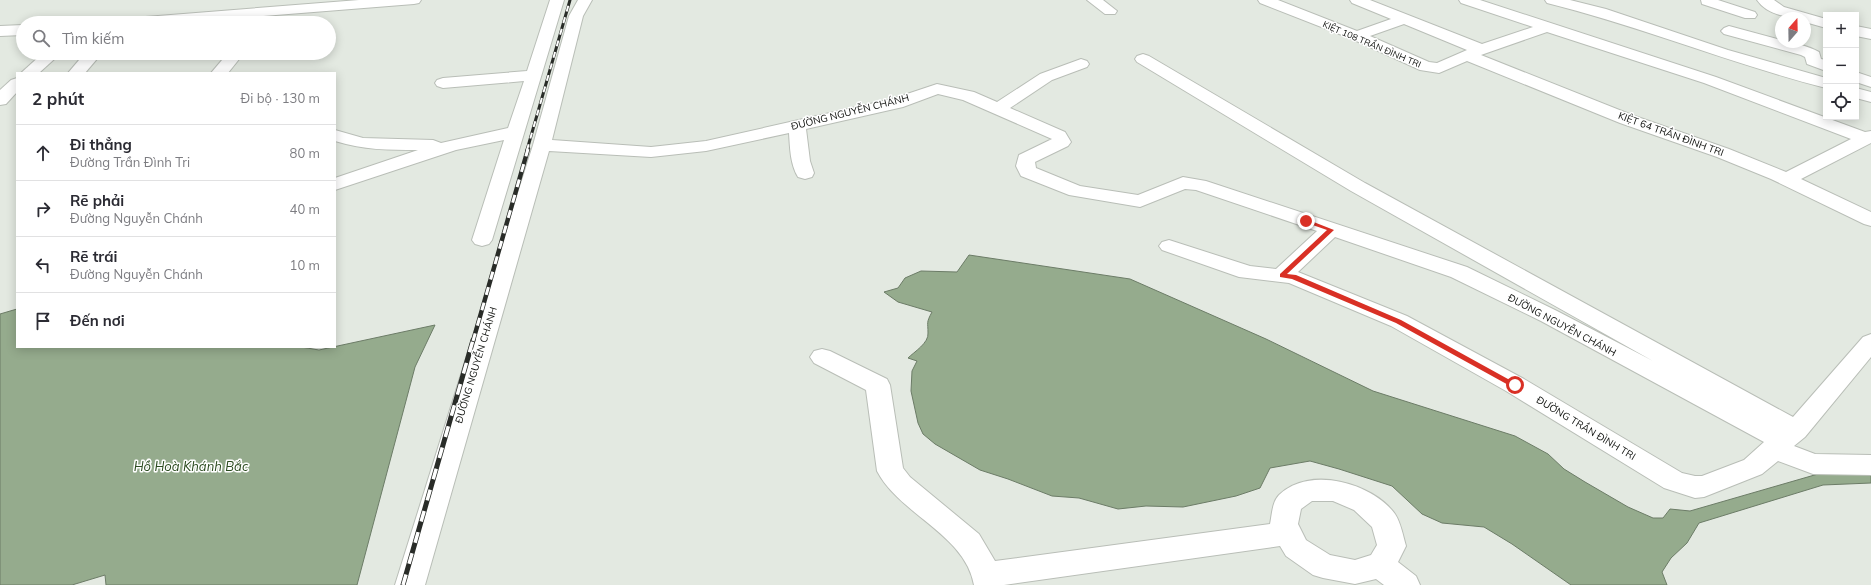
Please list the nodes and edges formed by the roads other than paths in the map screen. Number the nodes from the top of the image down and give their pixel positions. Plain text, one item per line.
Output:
1 (414, 0) edge
2 (557, 0) edge
3 (585, 0) edge
4 (1094, 0) edge
5 (1265, 0) edge
6 (1357, 0) edge
7 (1466, 0) edge
8 (1552, 0) edge
9 (1707, 1) dead end
10 (278, 5) edge
11 (1771, 5) edge
12 (299, 9) junction
13 (1110, 11) dead end
14 (1750, 15) junction
15 (181, 16) edge
16 (269, 16) edge
17 (293, 16) edge
18 (1404, 19) junction
19 (1823, 23) edge
20 (1546, 27) junction
21 (16, 30) edge
22 (0, 31) edge
23 (1859, 32) edge
24 (1871, 34) edge
25 (1357, 36) junction
26 (1475, 53) junction
27 (1143, 59) dead end
28 (44, 60) edge
29 (88, 60) edge
30 (230, 60) edge
31 (1080, 64) dead end
32 (1823, 65) edge
33 (30, 72) edge
34 (77, 72) edge
35 (220, 72) edge
36 (16, 75) edge
37 (533, 75) junction
38 (0, 76) edge
39 (1859, 78) edge
40 (1823, 82) edge
41 (1871, 82) edge
42 (442, 83) dead end
43 (16, 84) edge
44 (1859, 94) edge
45 (1871, 98) edge
46 (0, 100) edge
47 (998, 109) junction
48 (797, 125) junction
49 (517, 132) junction
50 (336, 135) edge
51 (1869, 138) edge
52 (452, 144) junction
53 (542, 145) junction
54 (805, 173) dead end
55 (1786, 179) junction
56 (336, 184) edge
57 (1871, 220) edge
58 (1331, 230) junction
59 (482, 240) dead end
60 (1169, 246) dead end
61 (1282, 275) junction
62 (1871, 342) edge
63 (822, 357) dead end
64 (1784, 440) junction
65 (1871, 465) edge
66 (1289, 533) junction
67 (1380, 565) junction
68 (988, 580) edge
69 (410, 585) edge
70 (1405, 585) edge

1 - 12 street
2 - 37 street
3 - 53 street, ĐƯỜNG NGUYỄN CHÁNH
4 - 13 street
5 - 25 street, KIỆT 108 TRẦN ĐÌNH TRI
6 - 18 street, KIỆT 64 TRẦN ĐÌNH TRI
7 - 20 street
8 - 40 street
9 - 14 street
10 - 12 street
10 - 15 street
10 - 16 street
11 - 14 street
11 - 19 street
12 - 17 street
14 - 32 street
18 - 25 street
18 - 26 street, KIỆT 64 TRẦN ĐÌNH TRI
20 - 26 street, KIỆT 108 TRẦN ĐÌNH TRI
20 - 51 street
21 - 22 street
23 - 24 street
25 - 26 street, KIỆT 108 TRẦN ĐÌNH TRI
26 - 55 street, KIỆT 64 TRẦN ĐÌNH TRI
27 - 64 street
28 - 33 street
29 - 34 street
30 - 35 street
31 - 47 street
36 - 38 street
37 - 42 street
37 - 49 street
39 - 41 street
43 - 46 street
44 - 45 street
47 - 48 street, ĐƯỜNG NGUYỄN CHÁNH
47 - 58 street, ĐƯỜNG NGUYỄN CHÁNH
48 - 53 street, ĐƯỜNG NGUYỄN CHÁNH
48 - 54 street
49 - 52 street
49 - 59 street
50 - 52 street
51 - 55 street
52 - 56 street
53 - 69 street, ĐƯỜNG NGUYỄN CHÁNH
55 - 57 street, KIỆT 64 TRẦN ĐÌNH TRI
58 - 61 street
58 - 64 street, ĐƯỜNG NGUYỄN CHÁNH
60 - 61 street, ĐƯỜNG TRẦN ĐÌNH TRI
61 - 64 street, ĐƯỜNG TRẦN ĐÌNH TRI
62 - 64 street
63 - 68 street
64 - 65 street
66 - 67 street
66 - 67 street
66 - 68 street
67 - 70 street

